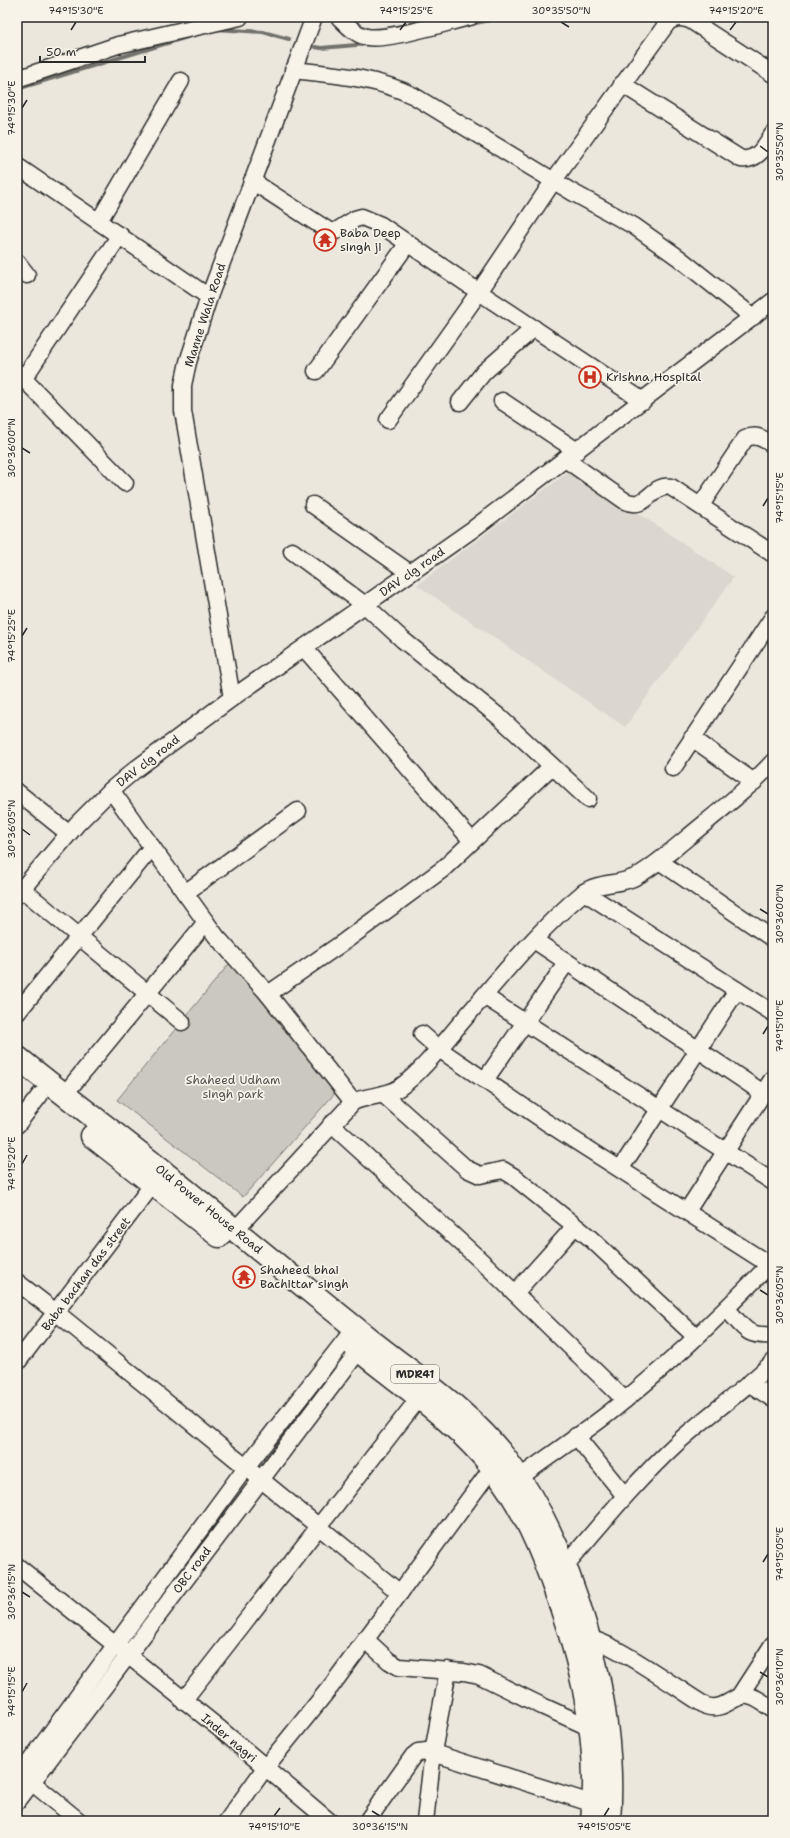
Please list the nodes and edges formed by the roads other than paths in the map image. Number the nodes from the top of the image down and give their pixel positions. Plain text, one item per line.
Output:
1 (240, 17) edge
2 (314, 17) edge
3 (339, 17) edge
4 (470, 17) edge
5 (295, 65) junction
6 (773, 74) edge
7 (17, 78) edge
8 (181, 81) dead end
9 (622, 84) junction
10 (773, 134) edge
11 (17, 166) edge
12 (252, 180) junction
13 (554, 180) junction
14 (99, 221) junction
15 (120, 235) junction
16 (408, 243) junction
17 (17, 262) edge
18 (27, 275) dead end
19 (479, 292) junction
20 (209, 297) junction
21 (773, 301) edge
22 (752, 317) junction
23 (534, 328) junction
24 (316, 370) dead end
25 (20, 375) edge
26 (502, 401) dead end
27 (643, 401) junction
28 (460, 402) dead end
29 (388, 420) dead end
30 (773, 445) edge
31 (571, 455) junction
32 (124, 483) dead end
33 (313, 504) dead end
34 (700, 505) junction
35 (292, 551) dead end
36 (773, 554) edge
37 (410, 573) junction
38 (365, 605) junction
39 (773, 617) edge
40 (304, 648) junction
41 (232, 698) junction
42 (692, 738) junction
43 (773, 762) edge
44 (552, 766) junction
45 (673, 768) dead end
46 (754, 782) junction
47 (111, 790) junction
48 (17, 792) edge
49 (588, 799) dead end
50 (298, 811) dead end
51 (68, 833) junction
52 (472, 842) junction
53 (152, 847) junction
54 (658, 861) junction
55 (20, 892) edge
56 (584, 892) junction
57 (185, 893) junction
58 (206, 922) junction
59 (79, 936) junction
60 (773, 939) edge
61 (534, 940) junction
62 (567, 962) junction
63 (737, 990) junction
64 (147, 994) junction
65 (268, 994) junction
66 (484, 996) junction
67 (17, 1013) edge
68 (773, 1013) edge
69 (182, 1022) dead end
70 (525, 1022) junction
71 (422, 1034) dead end
72 (439, 1049) junction
73 (698, 1050) junction
74 (17, 1058) edge
75 (17, 1077) edge
76 (773, 1078) edge
77 (485, 1080) junction
78 (763, 1093) junction
79 (40, 1095) junction
80 (64, 1095) junction
81 (384, 1095) junction
82 (353, 1102) junction
83 (660, 1109) junction
84 (331, 1124) junction
85 (17, 1125) edge
86 (726, 1152) junction
87 (620, 1168) junction
88 (773, 1182) edge
89 (153, 1184) junction
90 (687, 1210) junction
91 (575, 1226) junction
92 (235, 1230) junction
93 (771, 1265) edge
94 (17, 1282) edge
95 (515, 1294) junction
96 (727, 1309) junction
97 (57, 1313) junction
98 (773, 1335) edge
99 (696, 1337) junction
100 (357, 1339) junction
101 (773, 1362) edge
102 (17, 1363) edge
103 (750, 1384) junction
104 (419, 1398) junction
105 (773, 1399) edge
106 (625, 1400) junction
107 (576, 1436) junction
108 (246, 1468) junction
109 (492, 1468) junction
110 (519, 1478) junction
111 (260, 1480) junction
112 (625, 1496) junction
113 (318, 1527) junction
114 (17, 1566) edge
115 (564, 1567) junction
116 (400, 1593) junction
117 (580, 1638) junction
118 (366, 1640) junction
119 (773, 1644) edge
120 (114, 1646) junction
121 (127, 1656) junction
122 (448, 1670) junction
123 (738, 1698) junction
124 (183, 1701) junction
125 (773, 1710) edge
126 (591, 1728) junction
127 (433, 1752) junction
128 (265, 1768) junction
129 (22, 1776) edge
130 (17, 1802) edge
131 (593, 1812) edge
132 (79, 1821) edge
133 (227, 1821) edge
134 (329, 1821) edge
135 (367, 1821) edge
136 (425, 1821) edge
137 (609, 1821) edge

1 - 7 street
2 - 5 street, Manne Wala Road
3 - 4 street
5 - 12 street, Manne Wala Road
5 - 13 street
6 - 9 street
8 - 14 street
9 - 10 street
9 - 13 street
11 - 14 street
12 - 16 street
12 - 20 street, Manne Wala Road
13 - 19 street
13 - 22 street
14 - 15 street
15 - 20 street
15 - 25 street
16 - 19 street
16 - 24 street
17 - 18 street
19 - 23 street
19 - 29 street
20 - 41 street, Manne Wala Road
21 - 22 street, DAV clg road
22 - 27 street, DAV clg road
23 - 27 street
23 - 28 street
25 - 32 street
26 - 31 street
27 - 31 street, DAV clg road
30 - 34 street
31 - 34 street
31 - 37 street, DAV clg road
33 - 37 street
34 - 36 street
35 - 38 street
37 - 38 street, DAV clg road
38 - 40 street, DAV clg road
38 - 44 street
39 - 42 street
40 - 41 street, DAV clg road
40 - 52 street
41 - 47 street, DAV clg road
42 - 45 street
42 - 46 street
43 - 46 street
44 - 49 street
44 - 52 street
46 - 54 street
47 - 51 street, DAV clg road
47 - 53 street
48 - 51 street
50 - 57 street
51 - 55 street, DAV clg road
52 - 65 street
53 - 57 street
53 - 59 street
54 - 56 street
54 - 60 street
55 - 59 street
56 - 61 street
56 - 63 street
57 - 58 street
58 - 64 street
58 - 65 street
59 - 64 street
59 - 67 street
61 - 62 street
61 - 66 street
62 - 70 street
62 - 73 street
63 - 68 street
63 - 73 street
64 - 69 street
64 - 80 street
65 - 82 street
66 - 70 street
66 - 72 street
70 - 77 street
70 - 83 street
71 - 72 street
72 - 77 street
72 - 81 street
73 - 78 street
73 - 83 street
74 - 80 highway, Old Power House Road / MDR41
75 - 79 highway, Old Power House Road / MDR41
76 - 78 street
77 - 87 street
78 - 86 street
79 - 85 street
79 - 89 highway, Old Power House Road / MDR41
80 - 92 highway, Old Power House Road / MDR41
81 - 82 street
81 - 91 street
82 - 84 street
83 - 86 street
83 - 87 street
84 - 92 street
84 - 95 street
86 - 88 street
86 - 90 street
87 - 90 street
89 - 97 street, Baba bachan das street
89 - 100 highway, Old Power House Road / MDR41
90 - 93 street
91 - 95 street
91 - 99 street
92 - 100 highway, Old Power House Road / MDR41
93 - 96 street
94 - 97 street
95 - 106 street
96 - 98 street
96 - 99 street
97 - 102 street, Baba bachan das street
97 - 108 street
99 - 106 street
100 - 104 highway, Old Power House Road / MDR41
100 - 108 street, OBC road
100 - 110 highway, Old Power House Road / MDR41
100 - 111 street, OBC road
101 - 103 street
103 - 105 street
103 - 112 street
104 - 109 highway, Old Power House Road / MDR41
104 - 113 street
106 - 107 street
107 - 110 street
107 - 112 street
108 - 111 street
108 - 120 street, OBC road
109 - 116 street
109 - 117 highway, Old Power House Road / MDR41
110 - 115 highway, Old Power House Road / MDR41
111 - 113 street
111 - 121 street, OBC road
112 - 115 street
113 - 116 street
113 - 124 street
114 - 120 street, Inder nagri
115 - 117 highway, Old Power House Road / MDR41
116 - 118 street
117 - 123 street
117 - 126 highway, Old Power House Road / MDR41
117 - 137 highway, Old Power House Road / MDR41
118 - 122 street
118 - 128 street
119 - 123 street
120 - 121 street, Inder nagri
120 - 129 street, OBC road
121 - 124 street, Inder nagri
121 - 129 street, OBC road
122 - 126 street
122 - 127 street
123 - 125 street
124 - 128 street, Inder nagri
126 - 131 highway, Old Power House Road / MDR41
127 - 131 street
127 - 135 street
127 - 136 street
128 - 133 street
128 - 134 street, Inder nagri
129 - 130 street, OBC road
129 - 132 street

